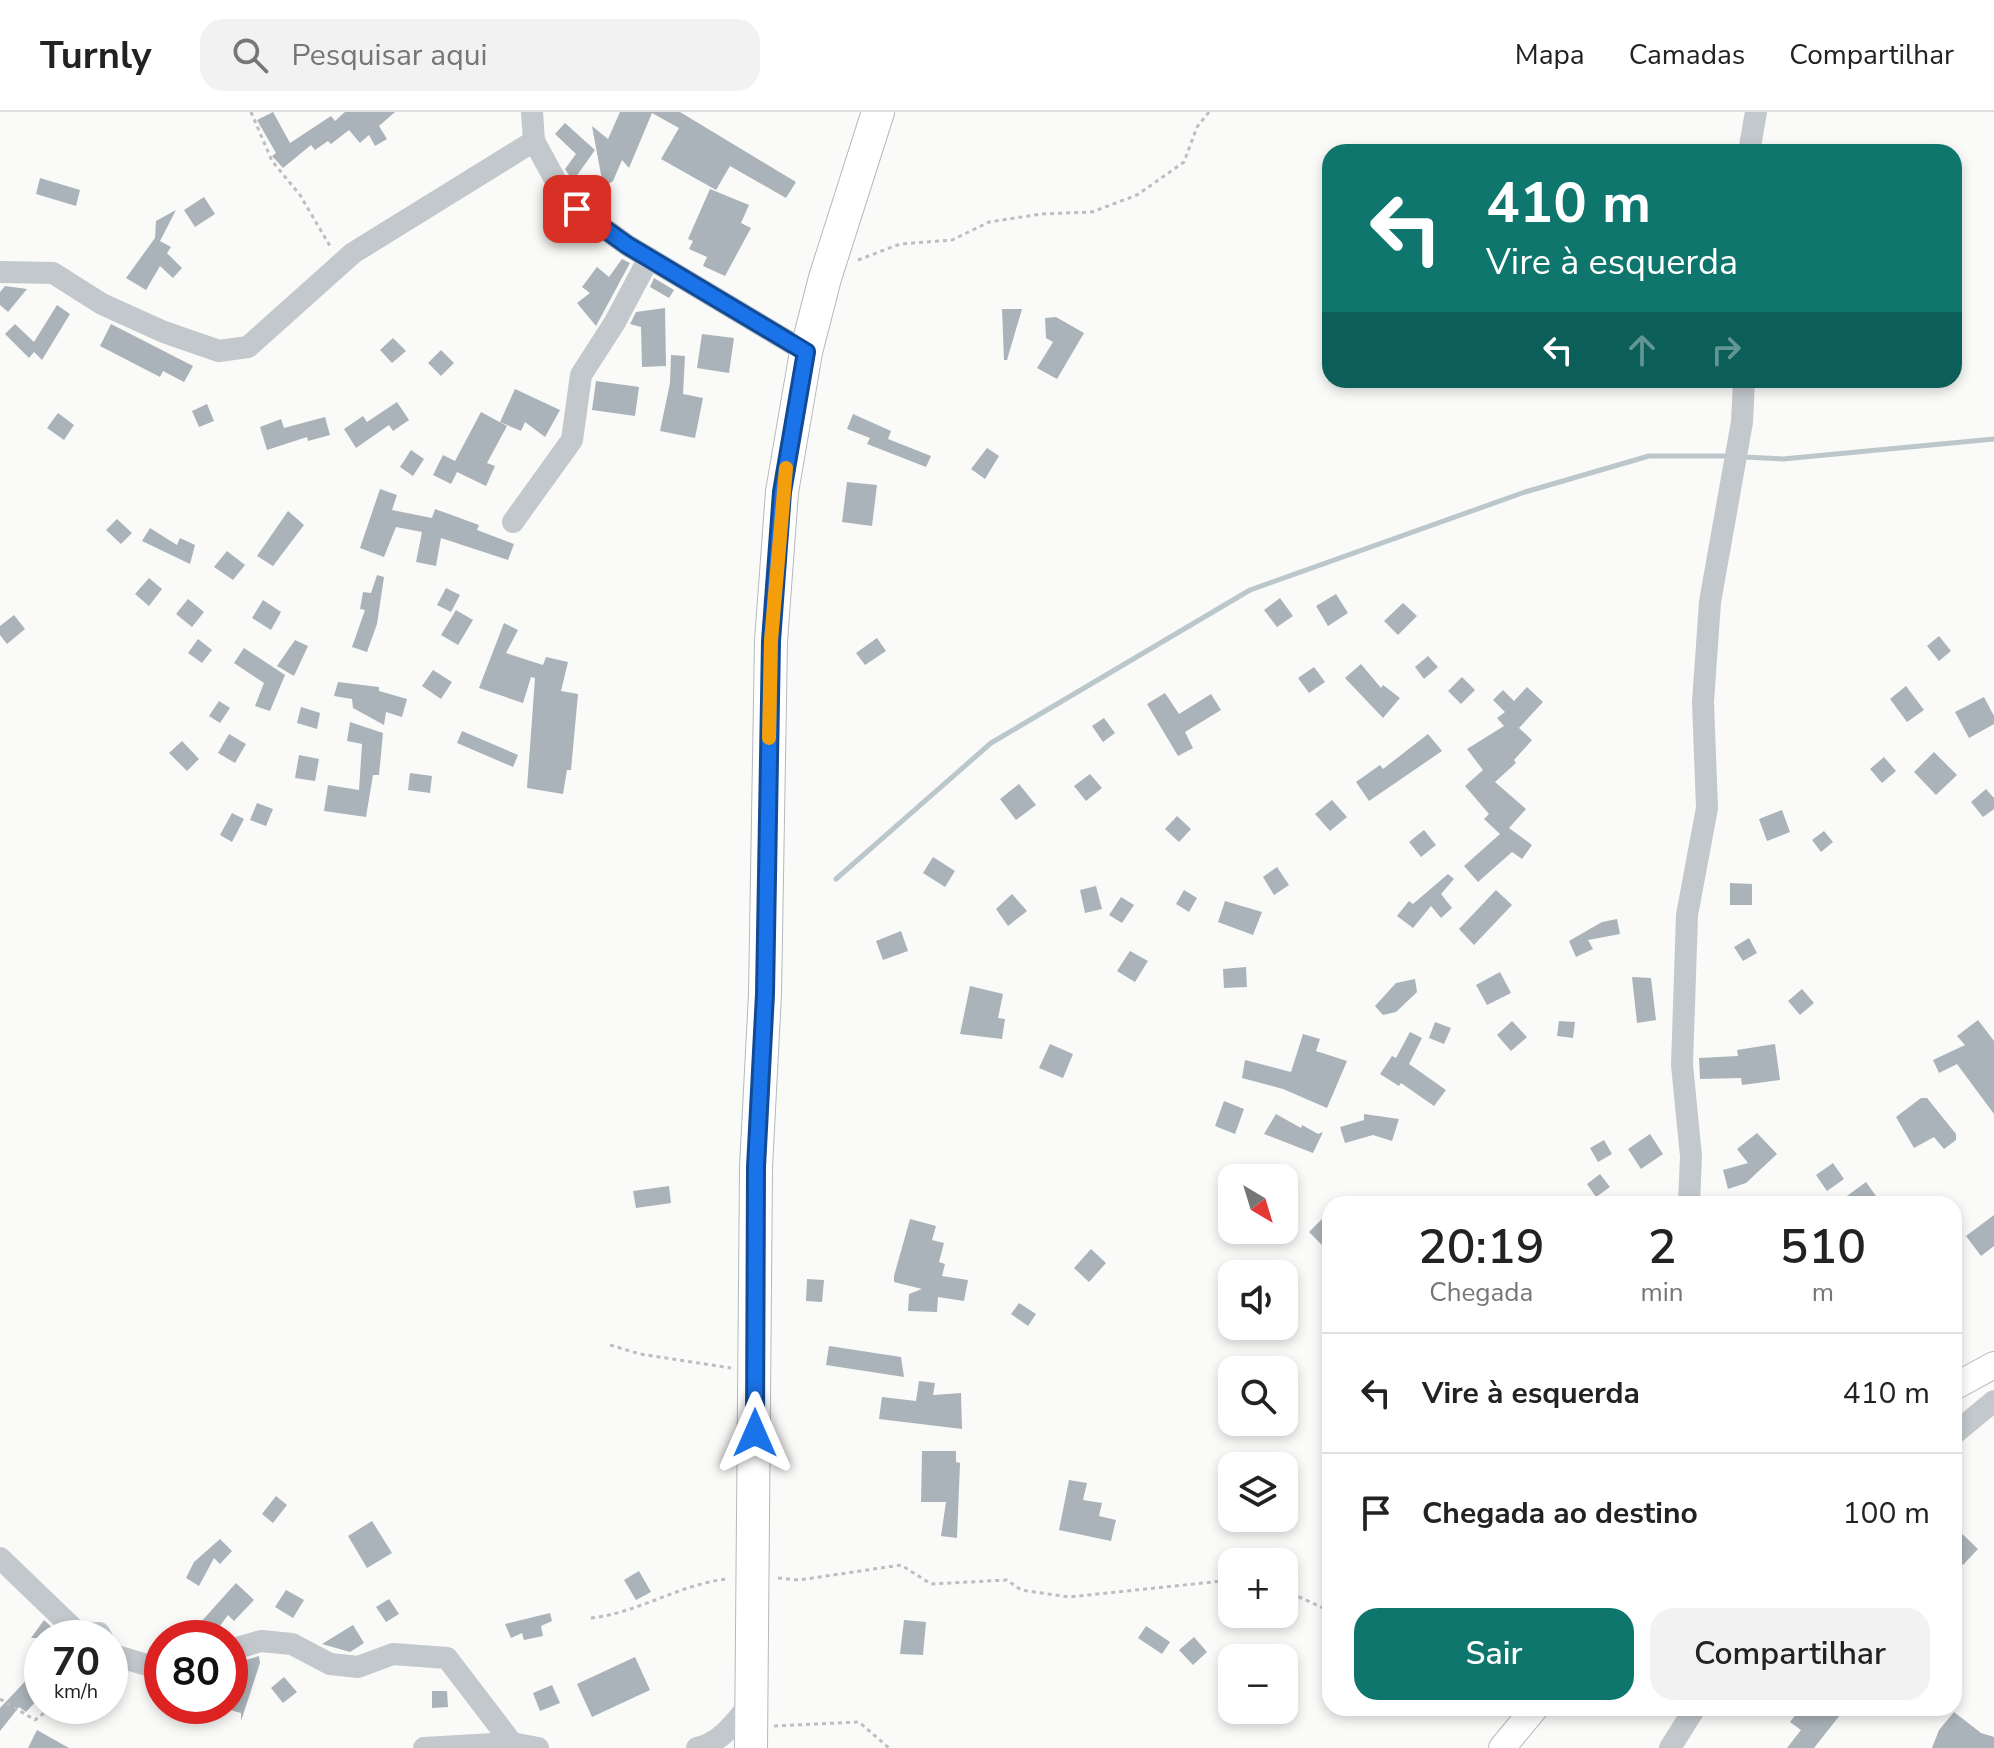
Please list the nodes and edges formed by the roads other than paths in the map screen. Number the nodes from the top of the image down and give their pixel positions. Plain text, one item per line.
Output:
1 (532, 112) edge
2 (878, 112) edge
3 (1756, 112) edge
4 (534, 141) junction
5 (1750, 144) edge
6 (649, 258) junction
7 (0, 272) edge
8 (806, 352) junction
9 (1744, 388) edge
10 (513, 522) dead end
11 (1689, 1196) edge
12 (1994, 1365) edge
13 (1962, 1383) edge
14 (1994, 1401) edge
15 (1962, 1427) edge
16 (0, 1558) edge
17 (64, 1620) edge
18 (248, 1645) edge
19 (1528, 1716) edge
20 (1690, 1716) edge
21 (744, 1734) edge
22 (512, 1743) junction
23 (424, 1748) edge
24 (538, 1748) edge
25 (697, 1748) edge
26 (1502, 1748) edge
27 (1670, 1748) edge

1 - 4 street
2 - 8 highway
3 - 5 street
4 - 6 street
4 - 7 street
6 - 8 street
6 - 10 street
8 - 21 highway
9 - 11 street
12 - 13 main road
14 - 15 street
16 - 17 street
18 - 22 street
19 - 26 main road
20 - 27 street
21 - 25 street
22 - 23 street
22 - 24 street

